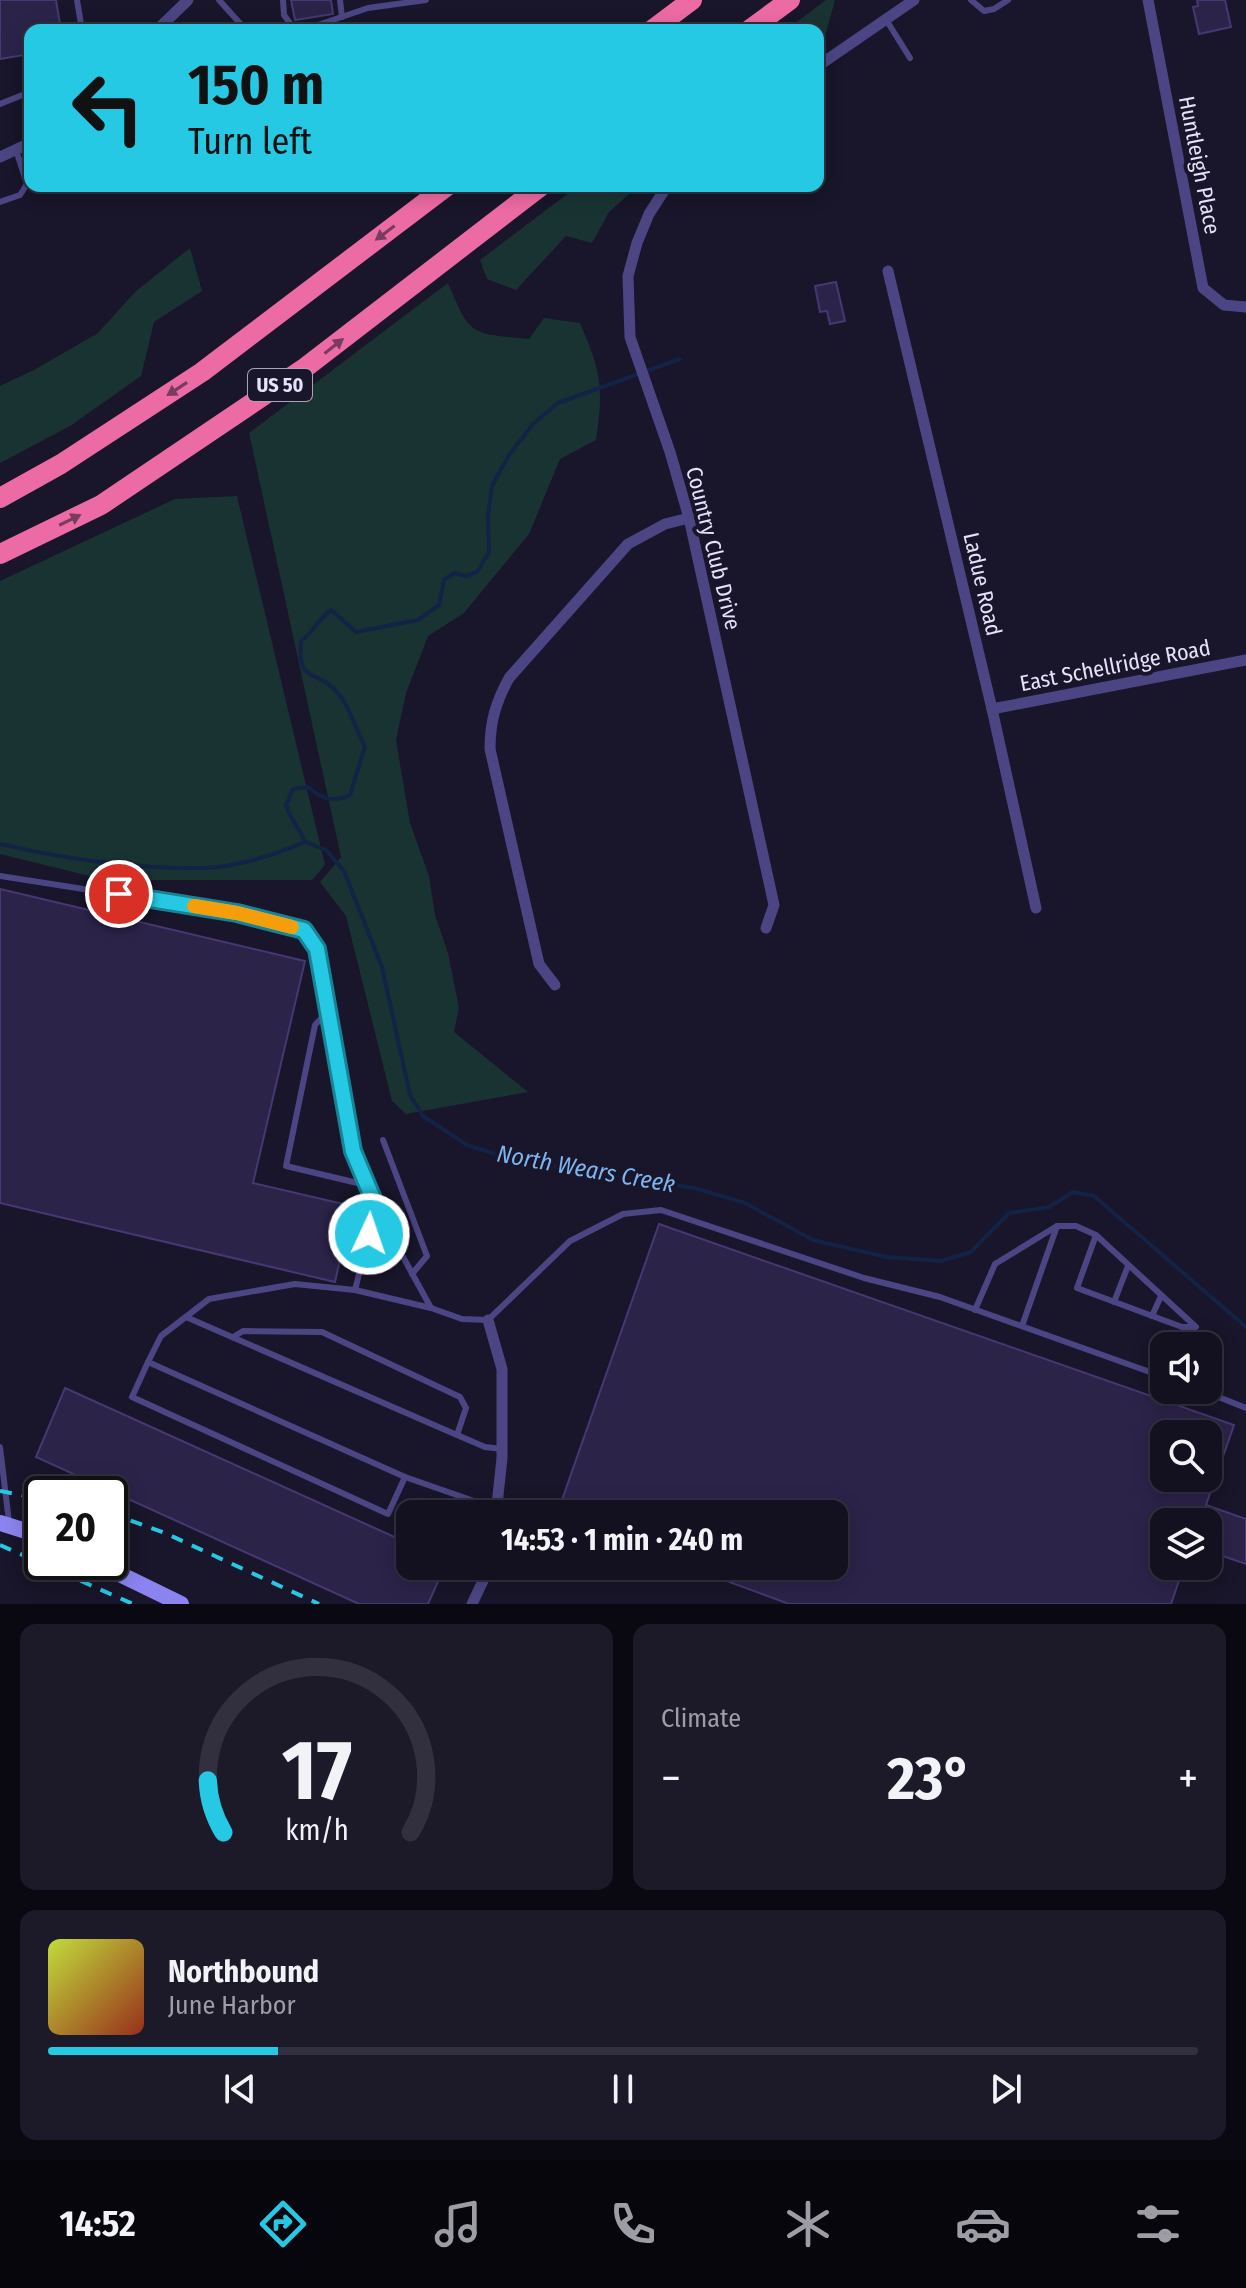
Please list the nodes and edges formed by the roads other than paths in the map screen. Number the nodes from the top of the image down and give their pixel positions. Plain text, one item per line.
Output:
1 (77, 0) edge
2 (188, 0) edge
3 (219, 0) edge
4 (283, 0) edge
5 (340, 0) edge
6 (426, 0) edge
7 (692, 0) edge
8 (790, 0) edge
9 (914, 0) edge
10 (971, 0) edge
11 (1008, 0) edge
12 (1148, 0) edge
13 (396, 2) edge
14 (342, 17) junction
15 (885, 18) junction
16 (81, 24) edge
17 (163, 24) edge
18 (241, 24) edge
19 (291, 24) edge
20 (321, 24) edge
21 (660, 24) edge
22 (757, 24) edge
23 (910, 58) dead end
24 (824, 62) edge
25 (24, 94) edge
26 (0, 104) edge
27 (24, 146) edge
28 (16, 150) junction
29 (0, 157) edge
30 (24, 175) edge
31 (24, 189) edge
32 (439, 192) edge
33 (533, 192) edge
34 (663, 192) edge
35 (0, 202) edge
36 (888, 271) dead end
37 (1246, 307) edge
38 (0, 498) edge
39 (689, 518) junction
40 (0, 554) edge
41 (1246, 660) edge
42 (992, 709) junction
43 (0, 876) edge
44 (1036, 908) dead end
45 (766, 928) dead end
46 (555, 985) dead end
47 (328, 1011) junction
48 (383, 1140) dead end
49 (366, 1185) junction
50 (376, 1206) junction
51 (1057, 1226) junction
52 (1096, 1235) junction
53 (1128, 1266) junction
54 (412, 1274) junction
55 (355, 1290) junction
56 (1161, 1296) junction
57 (1114, 1302) junction
58 (431, 1308) junction
59 (975, 1310) junction
60 (1152, 1316) junction
61 (186, 1317) junction
62 (488, 1320) junction
63 (1022, 1326) junction
64 (233, 1337) junction
65 (148, 1362) junction
66 (1150, 1372) edge
67 (1222, 1398) edge
68 (1246, 1408) edge
69 (457, 1435) junction
70 (0, 1447) edge
71 (502, 1449) junction
72 (405, 1477) junction
73 (467, 1500) edge
74 (497, 1500) edge
75 (5, 1524) edge
76 (128, 1578) edge
77 (483, 1580) edge
78 (181, 1604) edge
79 (472, 1604) edge

1 - 16 lane
2 - 17 street
3 - 18 lane
4 - 19 lane
5 - 14 lane
6 - 13 lane
7 - 21 highway
8 - 22 highway
9 - 15 street
10 - 11 lane
12 - 37 street, Huntleigh Place
13 - 14 lane
14 - 20 lane
15 - 23 lane
15 - 24 street
25 - 26 lane
27 - 28 street
28 - 29 street
28 - 30 lane
31 - 35 lane
32 -> 38 highway, US 50
40 -> 33 highway, US 50
34 - 39 street, Country Club Drive
36 - 42 street, Ladue Road
39 - 45 street, Country Club Drive
39 - 46 street
41 - 42 street, East Schellridge Road
42 - 44 street, Ladue Road
43 - 47 lane
47 - 49 lane
47 - 49 lane
48 - 54 lane
49 - 50 lane
50 - 54 lane
50 - 55 lane
51 - 52 lane
51 - 59 lane
51 - 63 lane
52 - 53 lane
52 - 57 lane
53 - 56 lane
53 - 57 lane
54 - 58 lane
55 - 58 lane
55 - 61 lane
56 - 60 lane
56 - 60 lane
57 - 60 lane
58 - 62 lane
59 - 62 lane
59 - 63 lane
61 - 64 lane
61 - 65 lane
62 - 71 street
63 - 66 lane
64 - 69 lane
64 - 69 lane
65 - 72 lane
65 - 72 lane
67 - 68 lane
69 - 71 lane
70 - 75 lane
71 - 74 street
72 - 73 lane
76 - 78 main road
77 - 79 street

